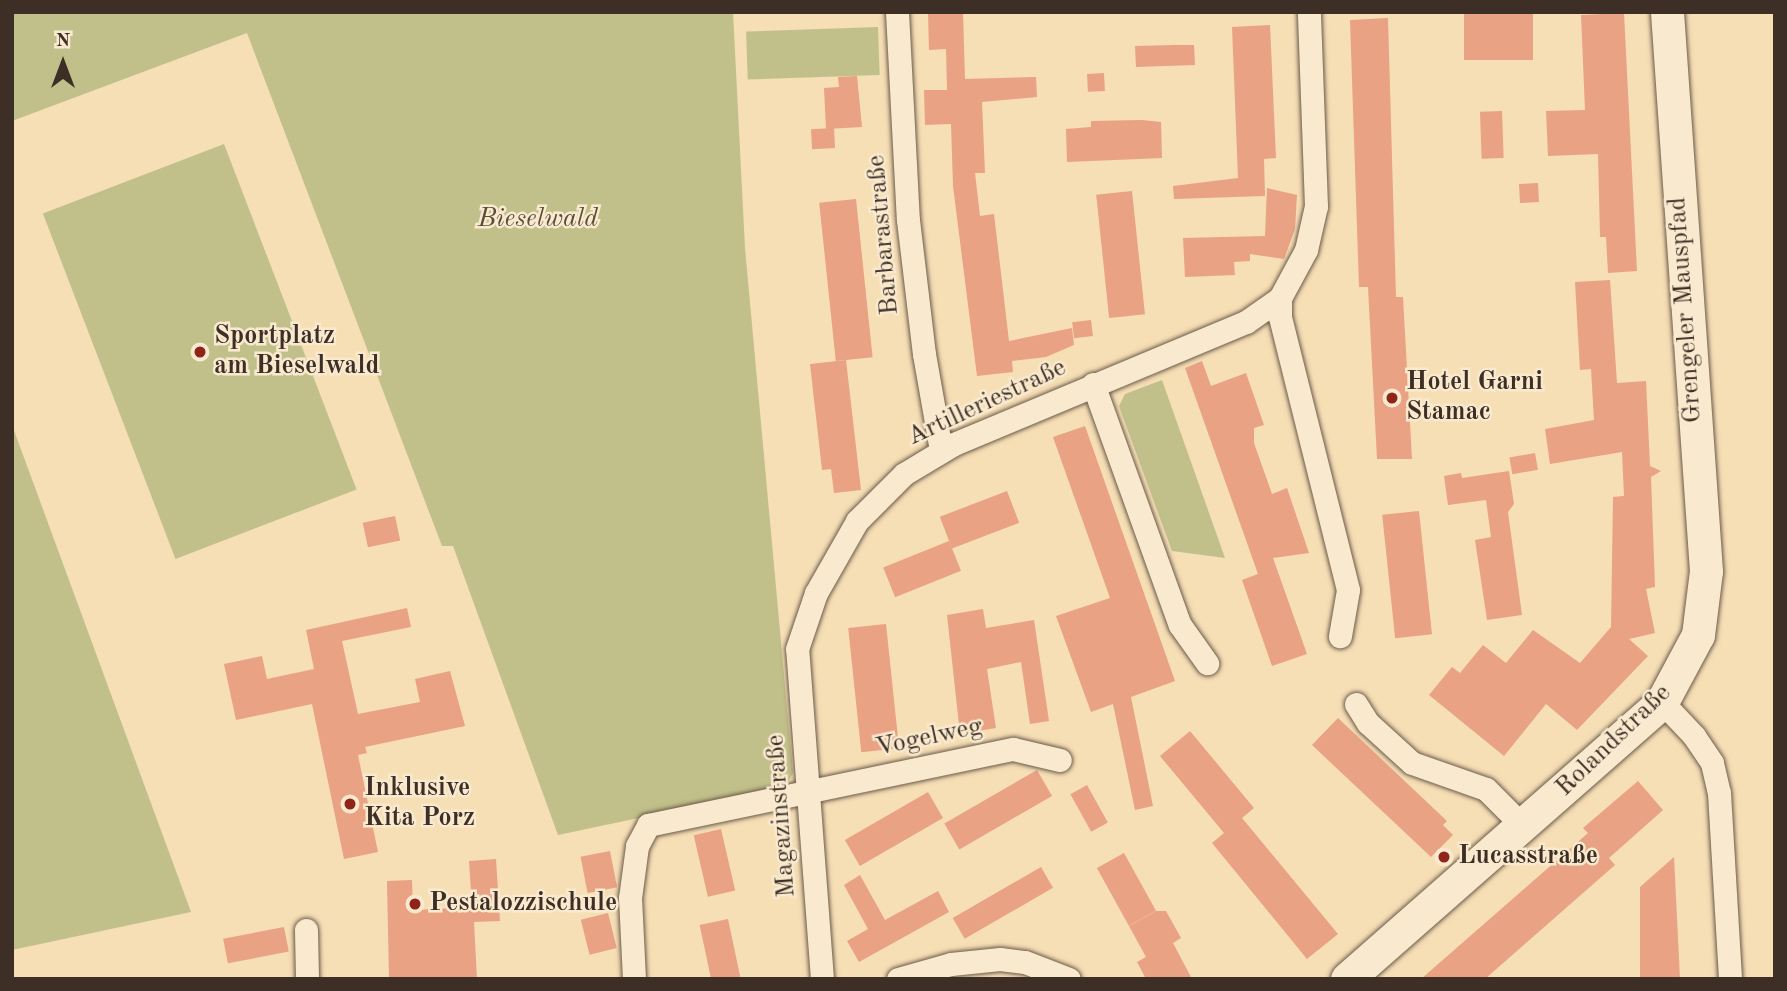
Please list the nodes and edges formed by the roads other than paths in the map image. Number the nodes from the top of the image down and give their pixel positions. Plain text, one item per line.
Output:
1 (897, 12) edge
2 (1309, 12) edge
3 (1667, 12) edge
4 (1280, 298) junction
5 (1093, 384) junction
6 (941, 450) junction
7 (1704, 607) joint
8 (1340, 636) dead end
9 (797, 649) joint
10 (1207, 663) dead end
11 (1662, 702) junction
12 (1356, 704) dead end
13 (1060, 760) dead end
14 (809, 792) junction
15 (1523, 826) junction
16 (306, 930) dead end
17 (307, 979) edge
18 (634, 979) edge
19 (822, 979) edge
20 (898, 979) edge
21 (1069, 979) edge
22 (1347, 979) edge
23 (1730, 979) edge

1 - 6 street, Barbarastraße
2 - 4 street, Artilleriestraße
3 - 7 main road, Grengeler Mauspfad
4 - 5 street, Artilleriestraße
4 - 8 street
5 - 6 street, Artilleriestraße
5 - 10 street, Artilleriestraße
6 - 9 street, Artilleriestraße
7 - 11 main road, Rolandstraße
9 - 14 street, Magazinstraße
11 - 15 main road, Rolandstraße
11 - 23 street
12 - 15 street
13 - 14 street, Vogelweg
14 - 18 street, Vogelweg
14 - 19 street, Magazinstraße
15 - 22 main road, Rolandstraße
16 - 17 street
20 - 21 street

